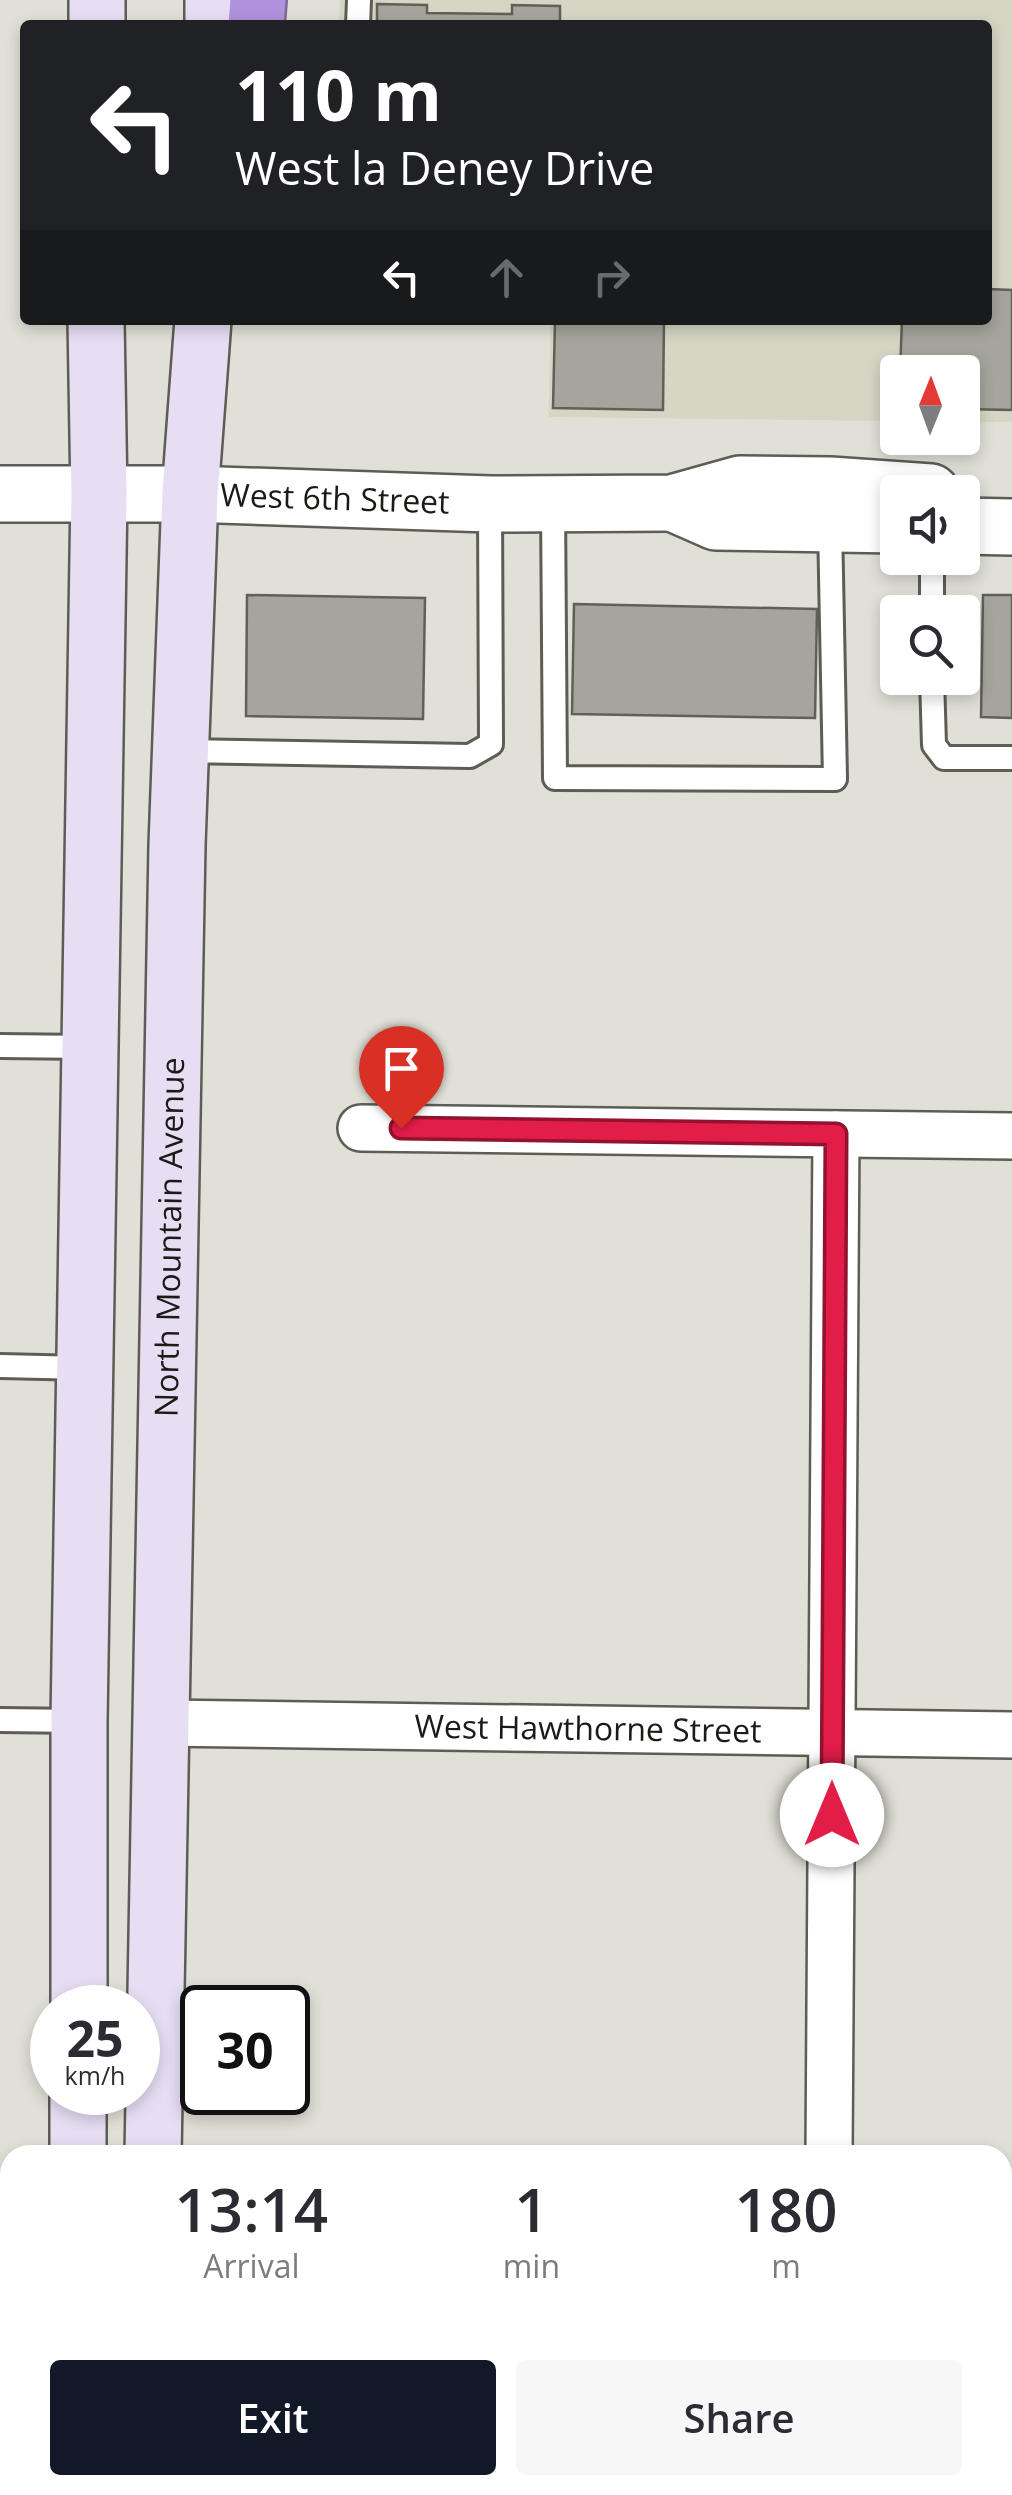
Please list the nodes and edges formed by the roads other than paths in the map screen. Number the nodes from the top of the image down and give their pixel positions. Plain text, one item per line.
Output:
1 (96, 325) edge
2 (203, 325) edge
3 (880, 488) edge
4 (980, 493) edge
5 (0, 494) edge
6 (190, 494) junction
7 (1012, 494) edge
8 (99, 495) junction
9 (554, 503) junction
10 (672, 503) junction
11 (490, 504) junction
12 (830, 524) junction
13 (880, 525) edge
14 (980, 526) edge
15 (1012, 527) edge
16 (933, 695) edge
17 (181, 752) junction
18 (1012, 758) edge
19 (0, 1046) edge
20 (90, 1047) junction
21 (361, 1128) dead end
22 (836, 1134) junction
23 (1012, 1136) edge
24 (0, 1366) edge
25 (86, 1368) junction
26 (165, 1616) junction
27 (0, 1720) edge
28 (79, 1721) junction
29 (163, 1723) junction
30 (832, 1734) junction
31 (1012, 1735) edge
32 (162, 1779) junction
33 (78, 1985) edge
34 (78, 2115) edge
35 (78, 2145) edge
36 (153, 2145) edge
37 (829, 2145) edge

1 - 8 main road
2 - 6 main road, North Mountain Avenue
3 - 10 street, West 6th Street
4 - 7 street
5 - 8 street, West 6th Street
6 - 8 street, West 6th Street
6 - 11 street, West 6th Street
6 - 17 main road, North Mountain Avenue
8 - 20 main road
9 - 10 street, West 6th Street
9 - 11 street, West 6th Street
9 - 12 lane
10 - 12 street, West 6th Street
11 - 17 lane
12 - 13 street, West 6th Street
14 - 15 street
16 - 18 lane
17 - 26 main road, North Mountain Avenue
19 - 20 lane
20 - 25 main road
21 - 22 street
22 - 23 street
22 - 30 street
24 - 25 lane
25 - 28 main road
26 - 28 main road
26 - 29 main road, North Mountain Avenue
27 - 28 lane
28 - 32 main road
28 - 33 main road
29 - 30 street, West Hawthorne Street
29 - 32 main road, North Mountain Avenue
30 - 31 street, West Hawthorne Street
30 - 37 street
32 - 36 main road, North Mountain Avenue
34 - 35 main road

